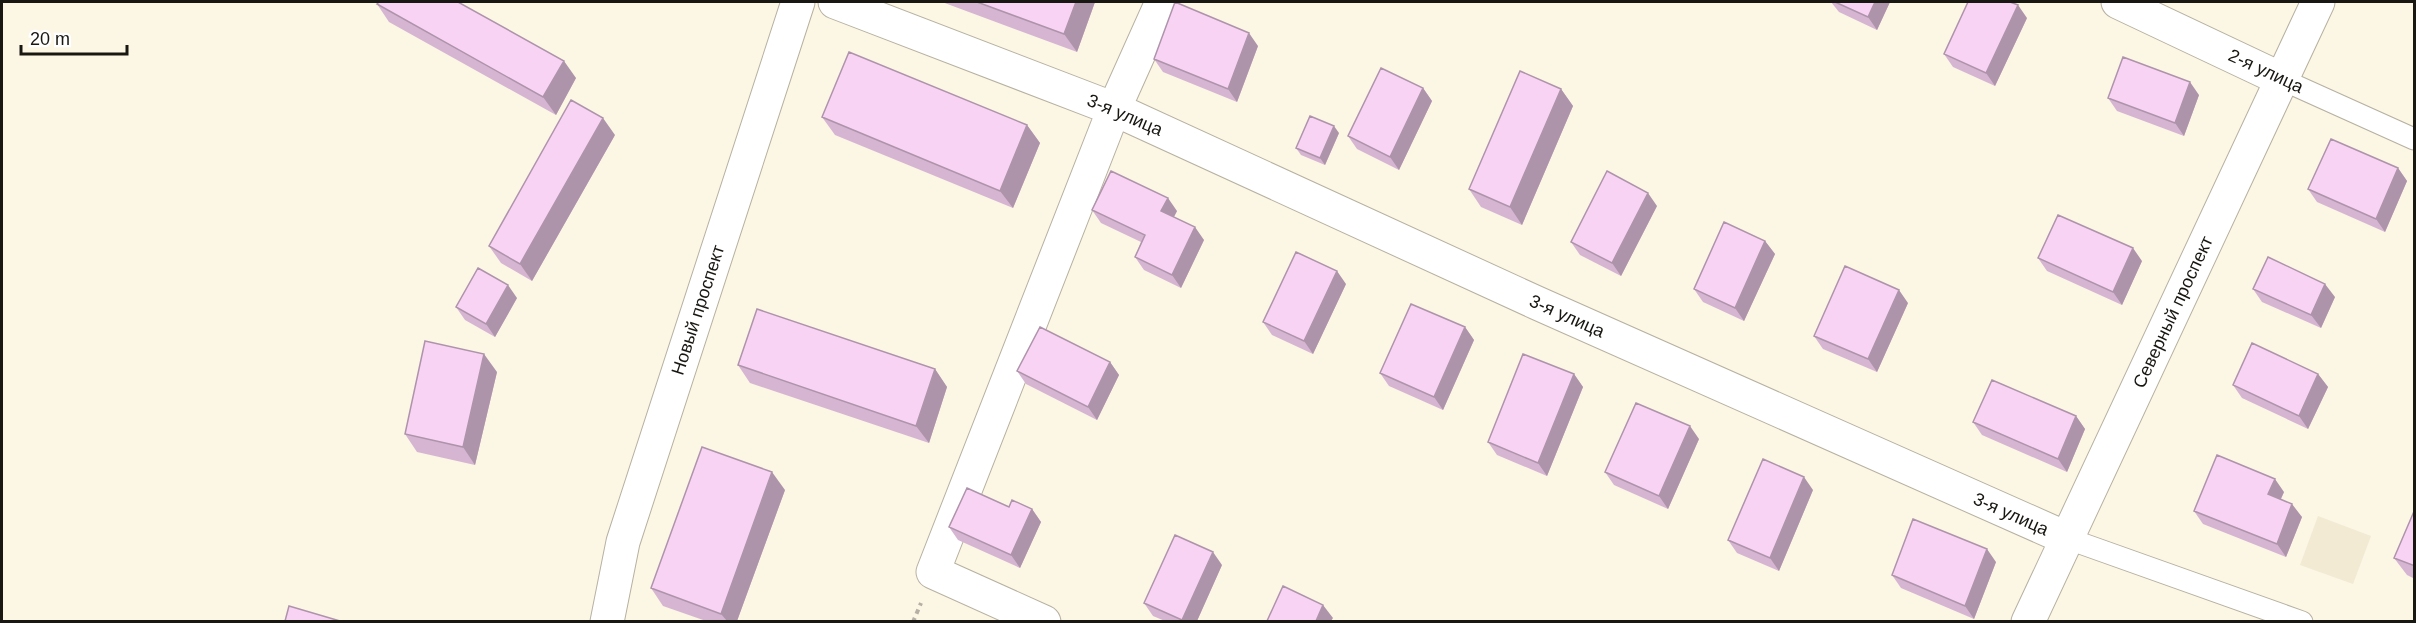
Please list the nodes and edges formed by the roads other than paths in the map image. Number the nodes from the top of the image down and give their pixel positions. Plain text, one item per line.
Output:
1 (798, 2) edge
2 (835, 2) edge
3 (1162, 2) edge
4 (2118, 2) edge
5 (2318, 2) edge
6 (2283, 80) junction
7 (1114, 109) junction
8 (2415, 139) edge
9 (2066, 538) junction
10 (607, 621) edge
11 (1044, 621) edge
12 (2028, 621) edge
13 (2302, 621) edge

1 - 10 street, Новый проспект
2 - 7 street, 3-я улица
3 - 7 street
4 - 6 street, 2-я улица
5 - 6 street, Северный проспект
6 - 8 lane, 2-я улица
6 - 9 street, Северный проспект
7 - 9 street, 3-я улица
7 - 11 street
9 - 12 street, Северный проспект
9 - 13 lane, 3-я улица

